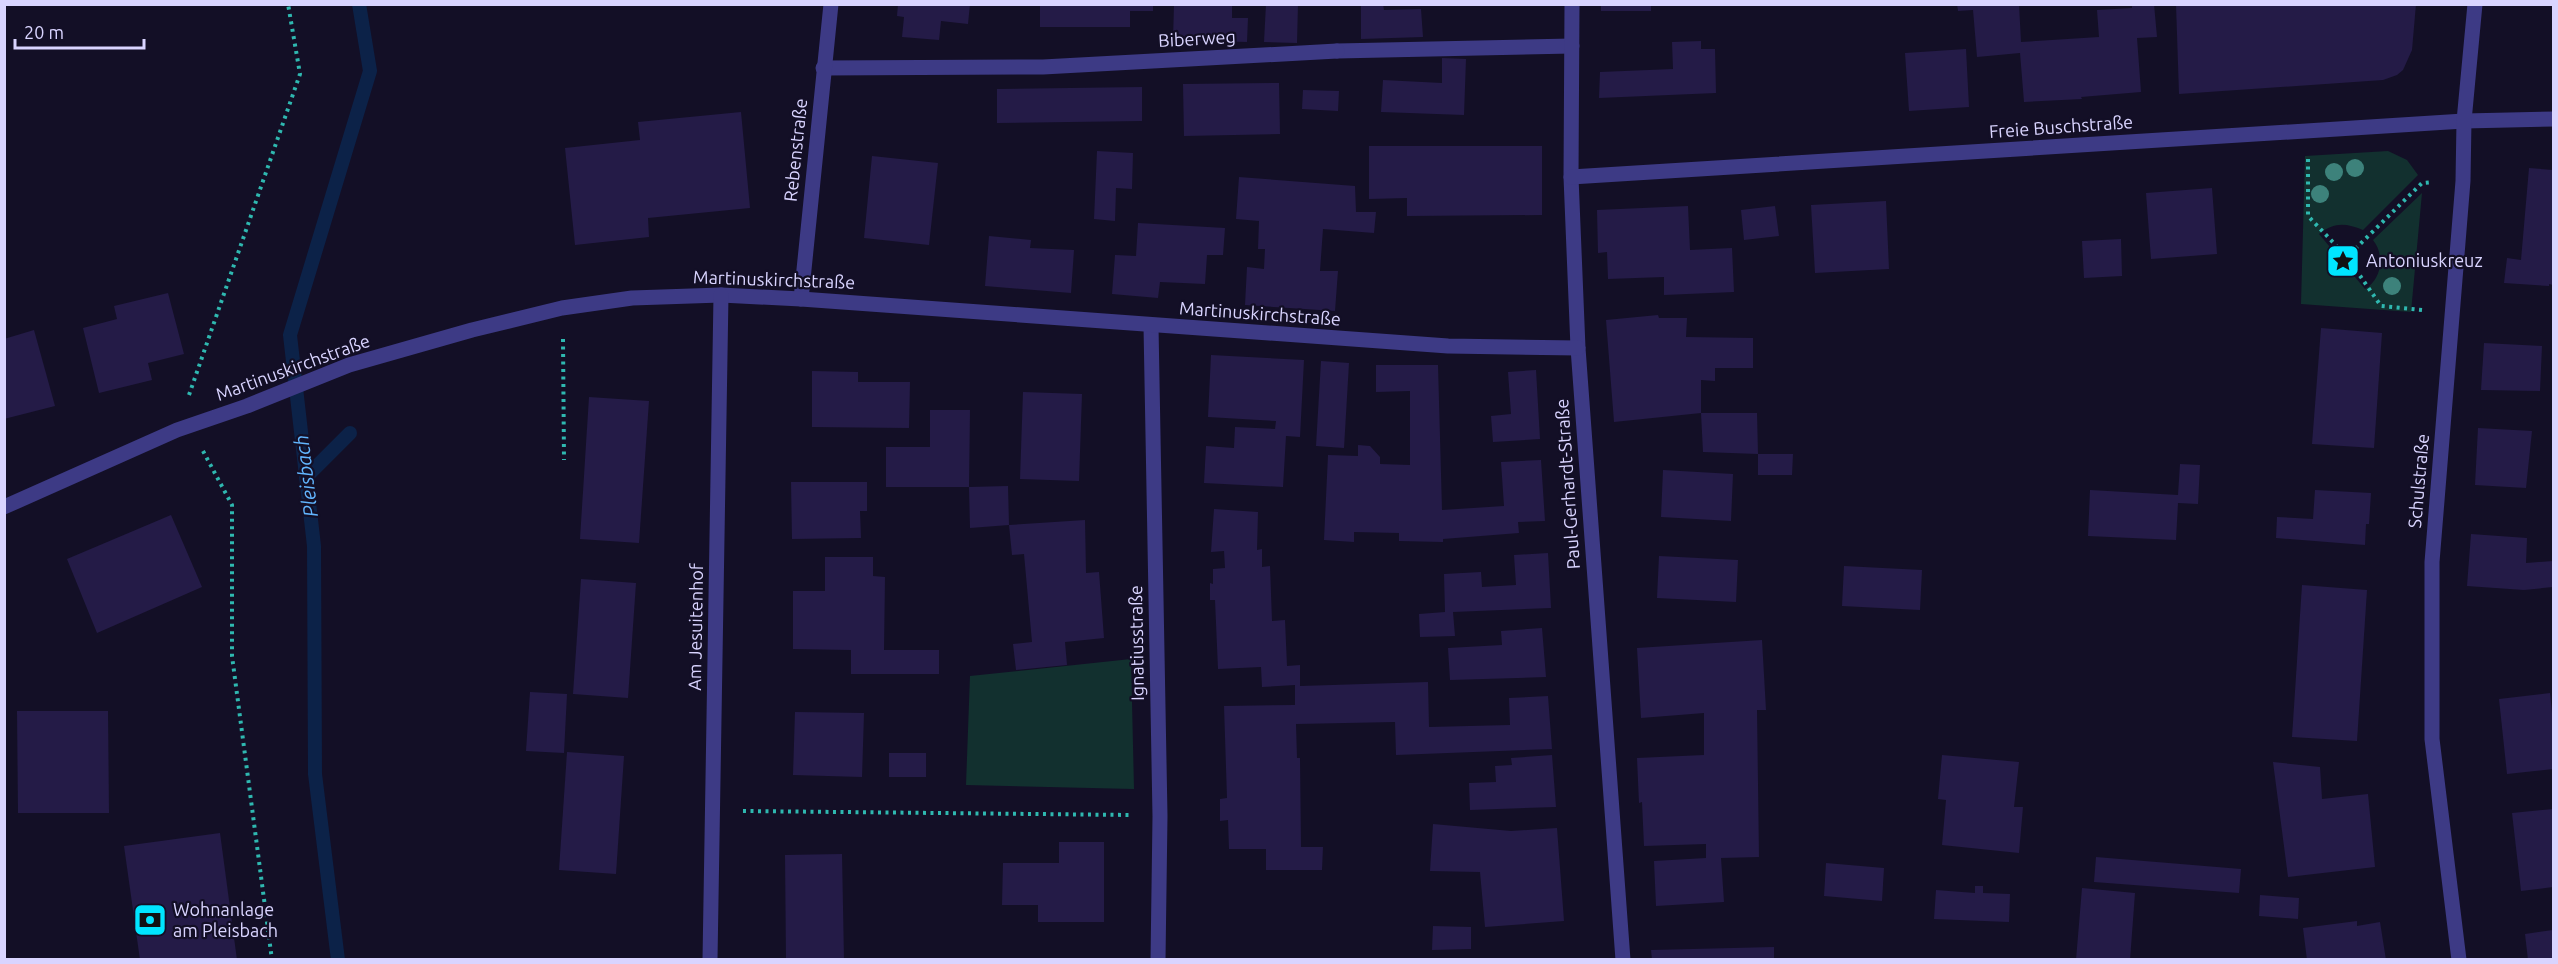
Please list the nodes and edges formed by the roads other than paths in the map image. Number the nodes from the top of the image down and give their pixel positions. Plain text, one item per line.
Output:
1 (831, 4) edge
2 (1572, 4) edge
3 (2475, 4) edge
4 (1572, 46) junction
5 (823, 68) junction
6 (2553, 119) edge
7 (2464, 121) junction
8 (1571, 177) junction
9 (721, 295) junction
10 (801, 299) junction
11 (1151, 326) junction
12 (1578, 348) junction
13 (4, 507) edge
14 (710, 960) edge
15 (1158, 960) edge
16 (1623, 960) edge
17 (2459, 960) edge

1 - 5 street, Rebenstraße
2 - 4 street, Paul-Gerhardt-Straße
3 - 7 street, Schulstraße
4 - 5 street, Biberweg
4 - 8 street, Paul-Gerhardt-Straße
5 - 10 street, Rebenstraße
6 - 7 street, Freie Buschstraße
7 - 8 street, Freie Buschstraße
7 - 17 street, Schulstraße
8 - 12 street, Paul-Gerhardt-Straße
9 - 10 street, Martinuskirchstraße
9 - 13 street, Martinuskirchstraße
9 - 14 street, Am Jesuitenhof
10 - 11 street, Martinuskirchstraße
11 - 12 street, Martinuskirchstraße
11 - 15 street, Ignatiusstraße
12 - 16 street, Paul-Gerhardt-Straße

